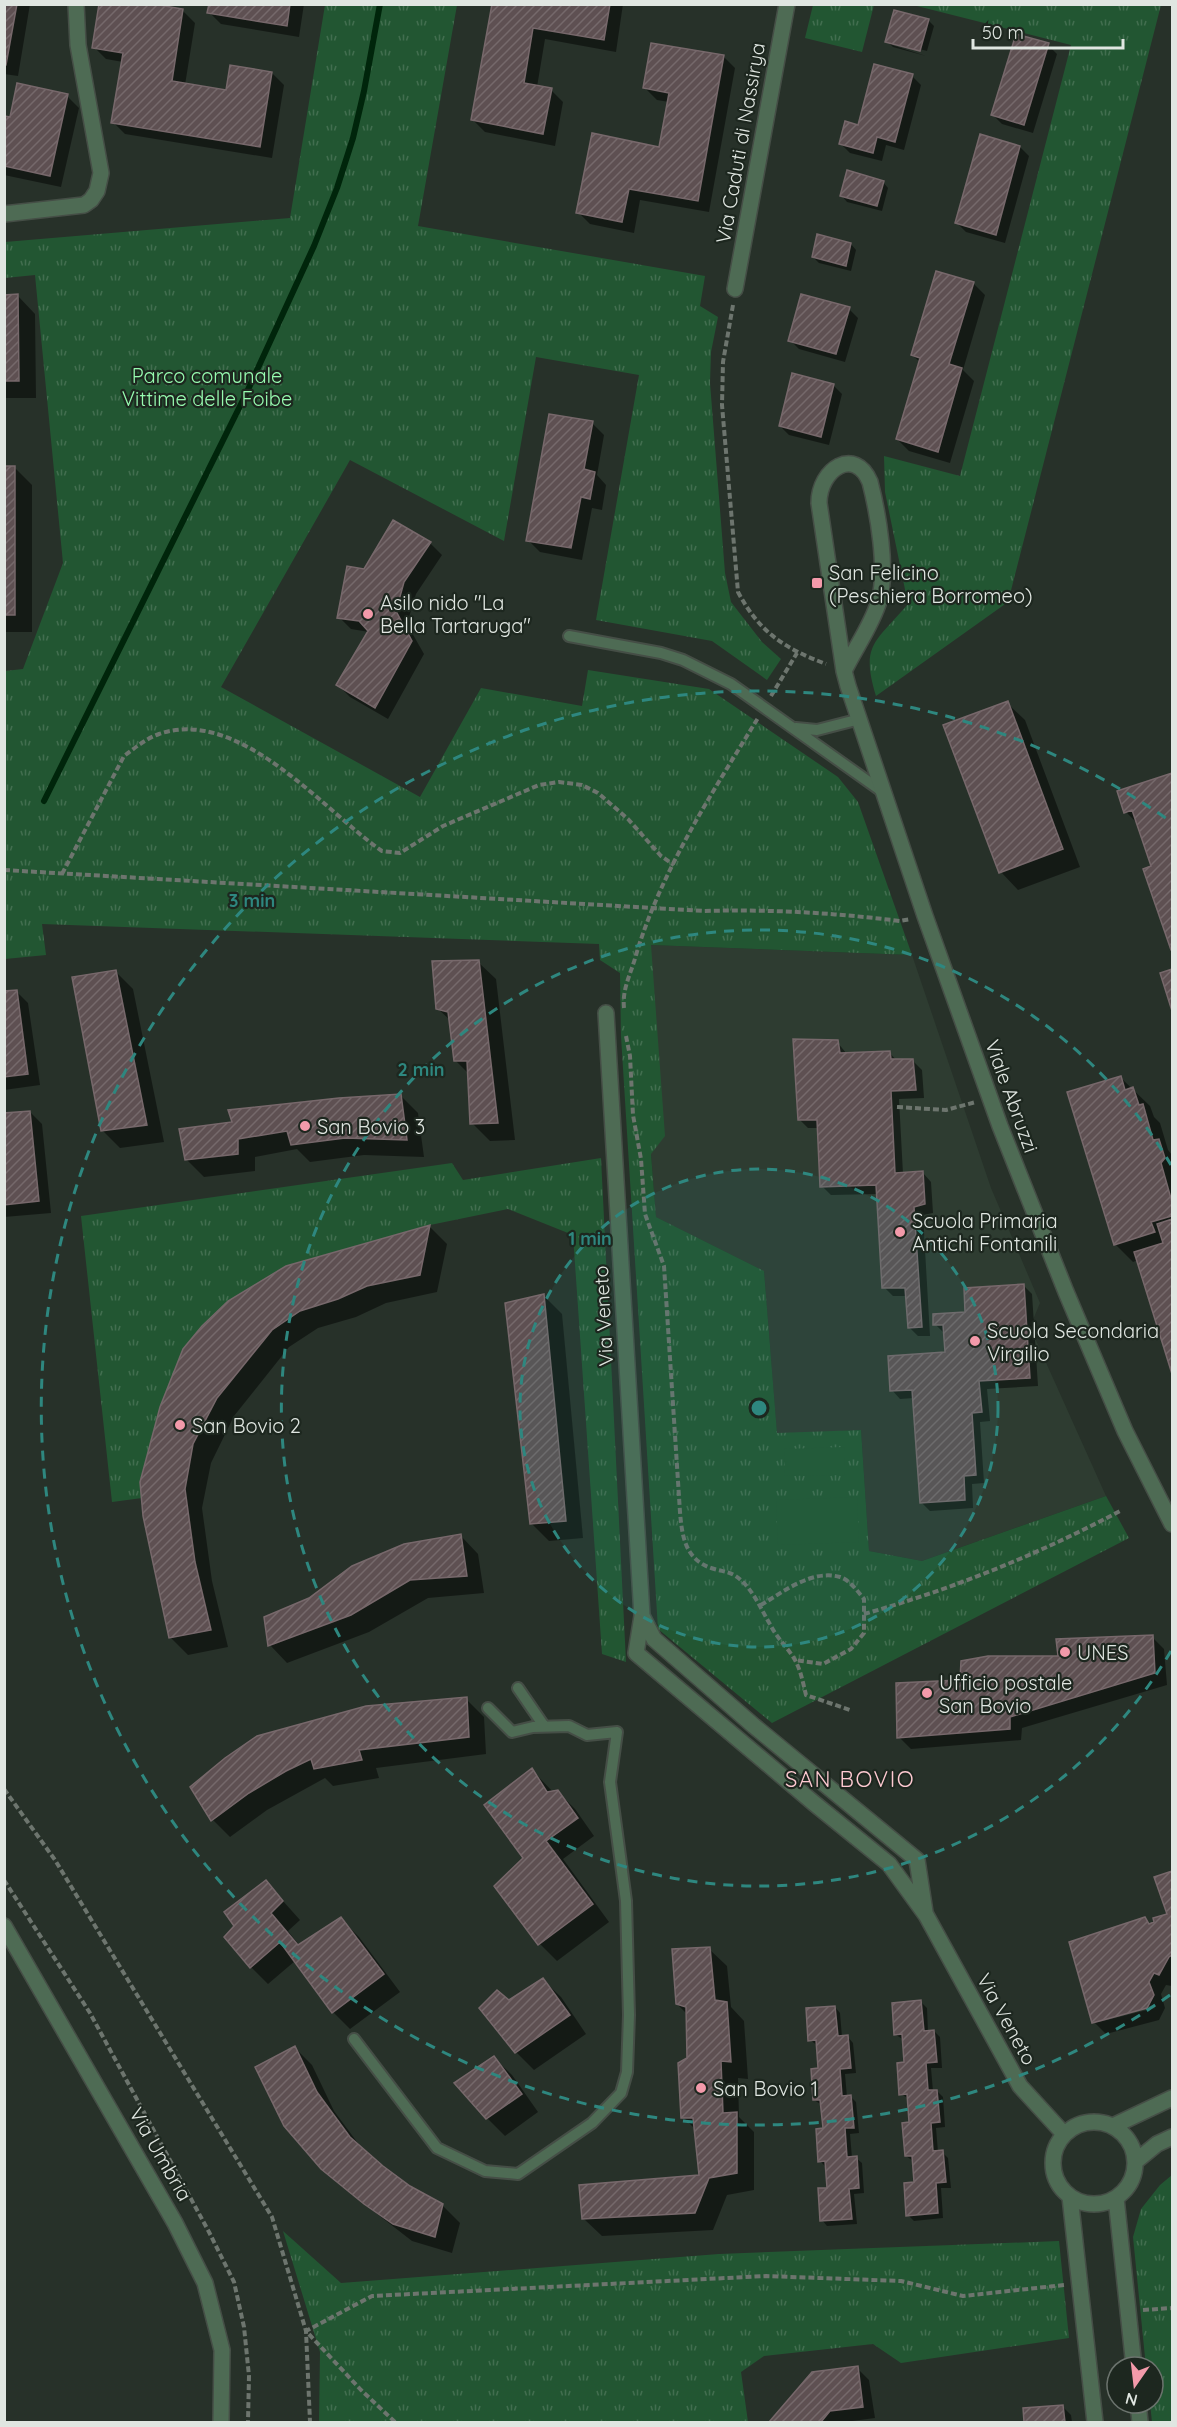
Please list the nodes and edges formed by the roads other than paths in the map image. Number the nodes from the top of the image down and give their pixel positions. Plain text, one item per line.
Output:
1 (76, 4) edge
2 (787, 4) edge
3 (4, 214) edge
4 (735, 289) road end
5 (569, 636) dead end
6 (843, 670) junction
7 (860, 719) junction
8 (793, 728) junction
9 (884, 792) junction
10 (606, 1013) dead end
11 (1173, 1524) edge
12 (642, 1616) junction
13 (518, 1688) dead end
14 (488, 1708) dead end
15 (544, 1726) junction
16 (926, 1915) junction
17 (4, 1926) edge
18 (354, 2039) dead end
19 (1173, 2098) edge
20 (1113, 2126) junction
21 (1064, 2134) junction
22 (1173, 2137) edge
23 (1135, 2162) junction
24 (1070, 2197) junction
25 (1116, 2198) junction
26 (1133, 2355) edge
27 (221, 2422) edge
28 (1095, 2422) edge

1 - 3 street
2 - 4 street, Via Caduti di Nassirya
5 - 8 lane
6 - 6 street, Viale Abruzzi
6 - 7 street, Viale Abruzzi
7 - 8 lane
7 - 9 street, Viale Abruzzi
8 - 9 lane
9 - 11 street, Viale Abruzzi
10 - 12 street, Via Veneto
12 - 16 street, Via Veneto
12 - 16 street, Via Veneto
13 - 15 lane
14 - 15 lane
15 - 18 lane
16 - 21 street, Via Veneto
17 - 27 street, Via Umbria
19 - 20 street
20 - 21 street
20 - 23 street
21 - 24 street
22 - 23 street
23 - 25 street
24 - 25 street
24 - 28 street
25 - 26 street

